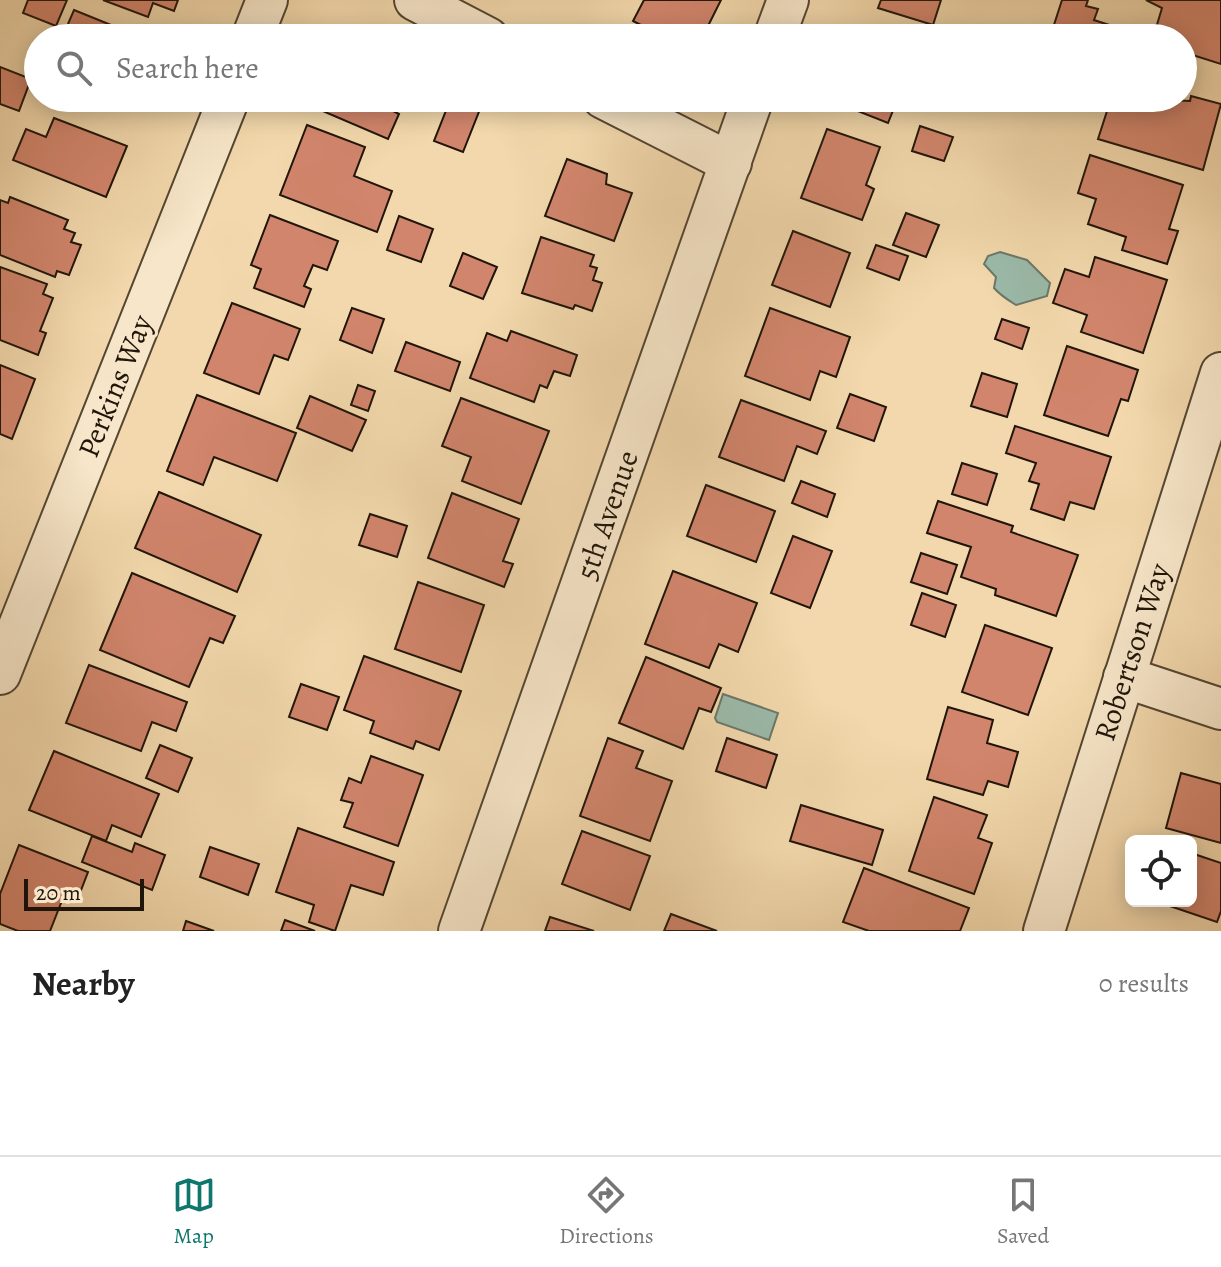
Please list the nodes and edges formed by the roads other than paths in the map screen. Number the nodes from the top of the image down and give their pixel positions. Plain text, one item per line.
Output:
1 (267, 0) edge
2 (415, 0) edge
3 (788, 0) edge
4 (258, 24) edge
5 (461, 24) edge
6 (779, 24) edge
7 (223, 112) edge
8 (631, 112) edge
9 (748, 112) edge
10 (731, 163) junction
11 (1221, 373) edge
12 (0, 674) edge
13 (1124, 677) junction
14 (1221, 709) edge
15 (459, 931) edge
16 (1044, 931) edge

1 - 4 street
2 - 5 street
3 - 6 street
7 - 12 street, Perkins Way
8 - 10 street
9 - 10 street, 5th Avenue
10 - 15 street, 5th Avenue
11 - 13 street, Robertson Way
13 - 14 street
13 - 16 street, Robertson Way

